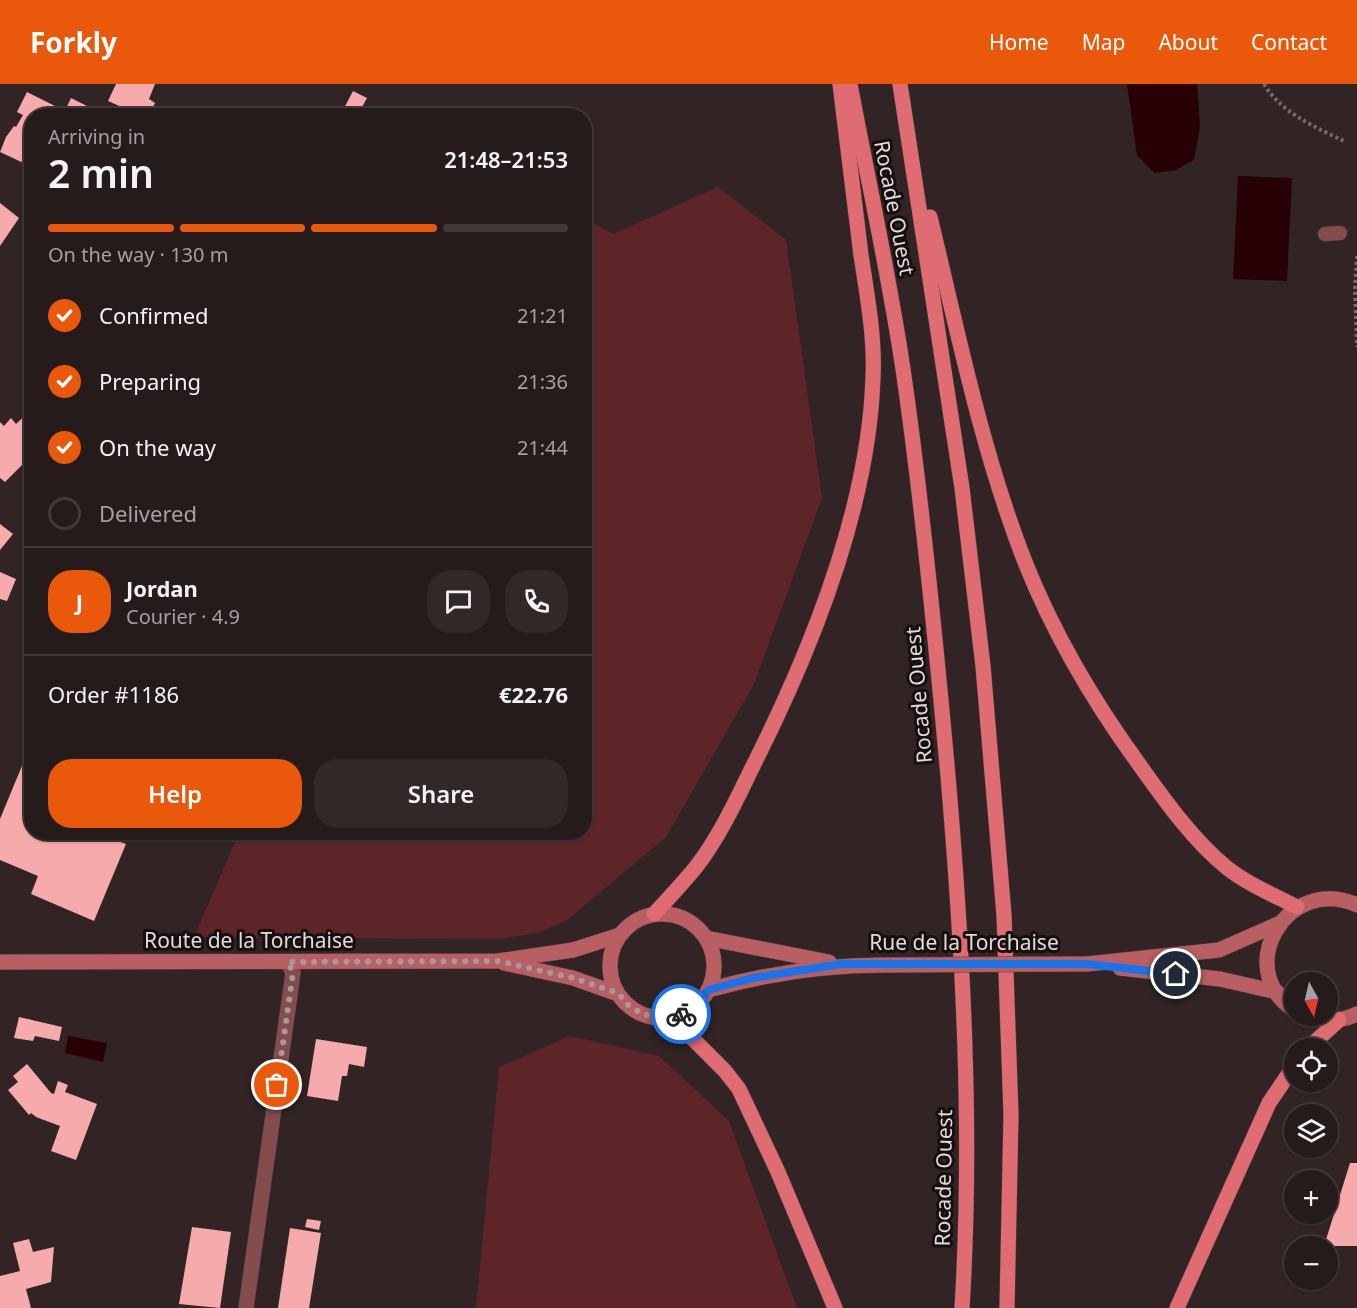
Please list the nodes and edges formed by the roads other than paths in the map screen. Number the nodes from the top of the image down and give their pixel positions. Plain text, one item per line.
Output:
1 (840, 84) edge
2 (850, 84) edge
3 (900, 84) edge
4 (908, 123) junction
5 (1340, 233) dead end
6 (1325, 234) dead end
7 (1357, 905) edge
8 (1297, 906) junction
9 (654, 914) junction
10 (1278, 924) junction
11 (620, 935) junction
12 (706, 938) junction
13 (498, 961) junction
14 (0, 962) edge
15 (288, 962) junction
16 (841, 964) junction
17 (1087, 964) junction
18 (708, 990) junction
19 (1277, 992) junction
20 (618, 993) junction
21 (1284, 999) edge
22 (1357, 1014) edge
23 (671, 1017) junction
24 (1338, 1020) edge
25 (1332, 1026) edge
26 (1319, 1038) edge
27 (1284, 1080) edge
28 (246, 1308) edge
29 (835, 1308) edge
30 (962, 1308) edge
31 (1007, 1308) edge
32 (1177, 1308) edge

1 - 9 main road
2 - 30 main road, Rocade Ouest
3 - 4 main road, Rocade Ouest
4 - 8 main road
4 - 31 main road, Rocade Ouest
5 - 6 lane
7 - 8 main road
8 - 10 main road
9 - 11 main road
9 - 12 main road
10 - 17 main road, Rue de la Torchaise
10 - 19 main road
11 - 13 main road, Route de la Torchaise
11 - 20 main road
12 - 16 main road, Rue de la Torchaise
12 - 18 main road
13 - 15 main road, Route de la Torchaise
13 - 20 main road, Route de la Torchaise
14 - 15 main road, Route de la Torchaise
15 - 28 street
16 - 17 main road, Rue de la Torchaise, bridge
16 - 18 main road, Rue de la Torchaise
17 - 19 main road, Rue de la Torchaise
18 - 23 main road
19 - 21 main road
20 - 23 main road
22 - 24 main road
23 - 29 main road
25 - 26 main road
27 - 32 main road

